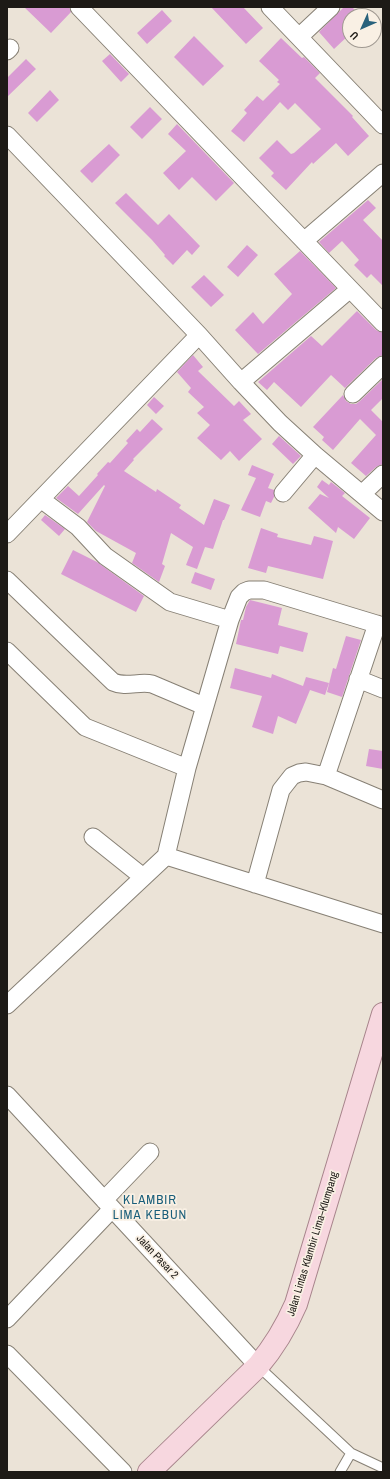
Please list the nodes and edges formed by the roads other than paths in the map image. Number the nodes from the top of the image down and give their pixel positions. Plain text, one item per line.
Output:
1 (79, 7) edge
2 (270, 7) edge
3 (331, 7) edge
4 (300, 38) junction
5 (383, 125) edge
6 (7, 135) edge
7 (383, 173) edge
8 (304, 241) junction
9 (350, 289) junction
10 (383, 323) edge
11 (199, 335) junction
12 (383, 365) edge
13 (241, 382) junction
14 (353, 394) dead end
15 (315, 455) junction
16 (383, 474) edge
17 (283, 493) dead end
18 (362, 494) junction
19 (42, 500) junction
20 (383, 512) edge
21 (7, 534) edge
22 (7, 580) edge
23 (230, 620) junction
24 (380, 625) edge
25 (7, 651) edge
26 (358, 679) junction
27 (383, 689) edge
28 (204, 706) junction
29 (187, 768) junction
30 (326, 776) junction
31 (383, 800) edge
32 (93, 837) dead end
33 (166, 856) junction
34 (143, 877) junction
35 (256, 884) junction
36 (383, 924) edge
37 (7, 1005) edge
38 (383, 1014) edge
39 (7, 1095) edge
40 (150, 1152) dead end
41 (108, 1204) junction
42 (7, 1319) edge
43 (7, 1354) edge
44 (258, 1366) junction
45 (351, 1453) junction
46 (383, 1468) edge
47 (123, 1472) edge
48 (149, 1472) edge
49 (340, 1472) edge

1 - 8 street
2 - 4 street
3 - 4 street
4 - 5 street
6 - 11 street
7 - 8 street
8 - 9 street
9 - 10 street
9 - 13 street
11 - 13 street
11 - 19 street
12 - 14 street
13 - 15 street
15 - 17 street
15 - 18 street
16 - 18 street
18 - 20 street
19 - 21 street
19 - 23 street
22 - 28 street
23 - 24 street
23 - 28 street
24 - 26 street
25 - 29 street
26 - 27 street
26 - 30 street
28 - 29 street
29 - 33 street
30 - 31 street
30 - 35 street
32 - 34 street
33 - 34 street
33 - 35 street
34 - 37 street
35 - 36 street
38 - 44 main road, Jalan Lintas Klambir Lima–Klumpang
39 - 41 street, Jalan Pasar 2
40 - 41 street
41 - 42 street
41 - 44 street, Jalan Pasar 2
43 - 47 street
44 - 45 lane
44 - 48 main road, Jalan Lintas Klambir Lima–Klumpang
45 - 46 lane
45 - 49 lane

